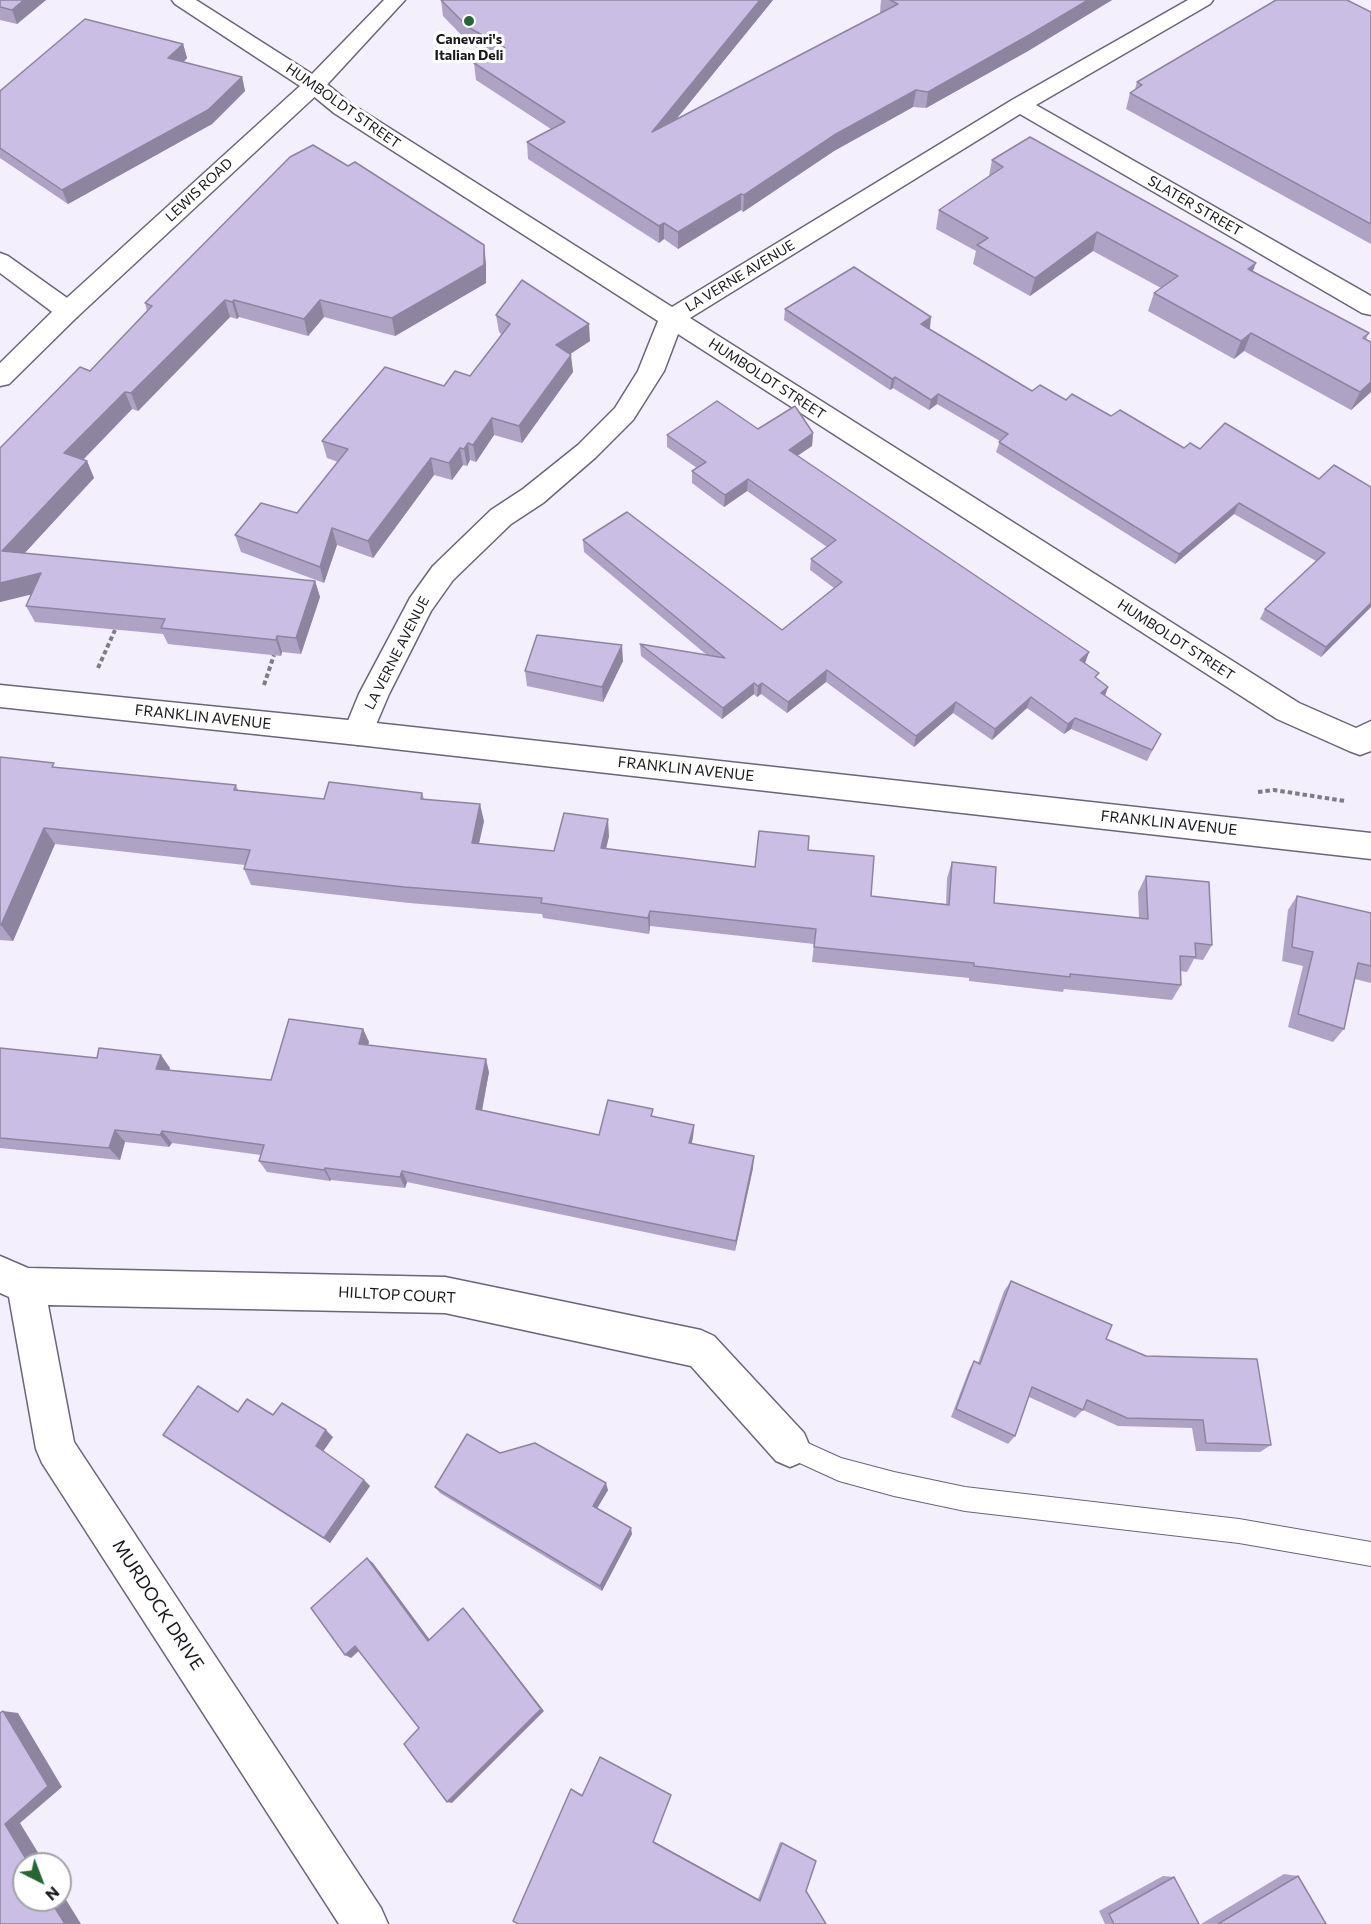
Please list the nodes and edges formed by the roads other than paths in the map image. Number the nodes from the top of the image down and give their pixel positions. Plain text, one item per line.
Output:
1 (182, 0) edge
2 (395, 0) edge
3 (1203, 0) edge
4 (314, 85) junction
5 (1020, 105) junction
6 (0, 261) edge
7 (1371, 307) edge
8 (68, 311) junction
9 (672, 318) junction
10 (0, 378) edge
11 (0, 696) edge
12 (358, 733) junction
13 (1366, 738) edge
14 (1371, 846) edge
15 (13, 1280) edge
16 (790, 1447) joint
17 (1371, 1554) edge
18 (365, 1924) edge

1 - 4 street, HUMBOLDT STREET
2 - 4 street, LEWIS ROAD
3 - 5 street, LA VERNE AVENUE
4 - 8 street, LEWIS ROAD
4 - 9 street, HUMBOLDT STREET
5 - 7 street, SLATER STREET
5 - 9 street, LA VERNE AVENUE
6 - 8 street
8 - 10 street, LEWIS ROAD
9 - 12 street, LA VERNE AVENUE
9 - 13 street, HUMBOLDT STREET
11 - 12 street, FRANKLIN AVENUE
12 - 14 street, FRANKLIN AVENUE
15 - 16 street, HILLTOP COURT
15 - 18 street, MURDOCK DRIVE
16 - 17 lane

